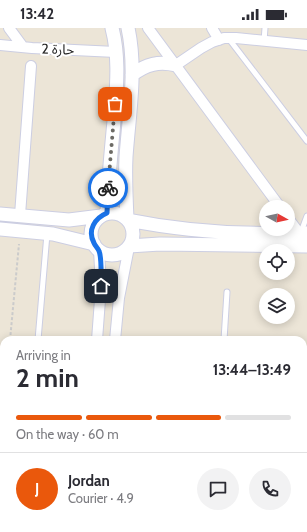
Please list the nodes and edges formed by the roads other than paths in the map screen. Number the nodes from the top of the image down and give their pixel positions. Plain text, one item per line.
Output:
1 (9, 28) edge
2 (112, 28) edge
3 (128, 28) edge
4 (148, 28) edge
5 (212, 28) edge
6 (265, 28) edge
7 (229, 38) junction
8 (218, 40) junction
9 (264, 41) junction
10 (0, 45) edge
11 (307, 45) edge
12 (23, 48) junction
13 (116, 52) junction
14 (176, 65) junction
15 (31, 66) dead end
16 (132, 75) junction
17 (307, 141) edge
18 (275, 200) edge
19 (0, 214) edge
20 (104, 214) junction
21 (20, 216) junction
22 (307, 216) edge
23 (128, 219) junction
24 (295, 225) edge
25 (0, 229) edge
26 (47, 234) junction
27 (303, 234) edge
28 (307, 246) edge
29 (96, 247) junction
30 (129, 247) junction
31 (227, 292) dead end
32 (38, 336) edge
33 (97, 336) edge
34 (115, 336) edge
35 (224, 336) edge

1 - 12 street
2 - 13 street
3 - 16 street
4 - 14 street
5 - 8 street
6 - 9 lane
7 - 8 street
7 - 9 street
7 - 17 lane
8 - 14 street
9 - 11 street
10 - 12 street, حارة 2
12 - 13 street, حارة 2
13 - 20 street
14 - 16 street
14 - 18 street
15 - 21 street
16 - 23 street
19 - 21 street
20 - 21 street
20 - 23 street
20 - 29 street
22 - 27 lane
23 - 27 street
23 - 30 street
24 - 27 street
25 - 26 street
26 - 29 street
26 - 32 lane
28 - 30 street
29 - 30 street
29 - 33 street
30 - 34 street
31 - 35 lane

